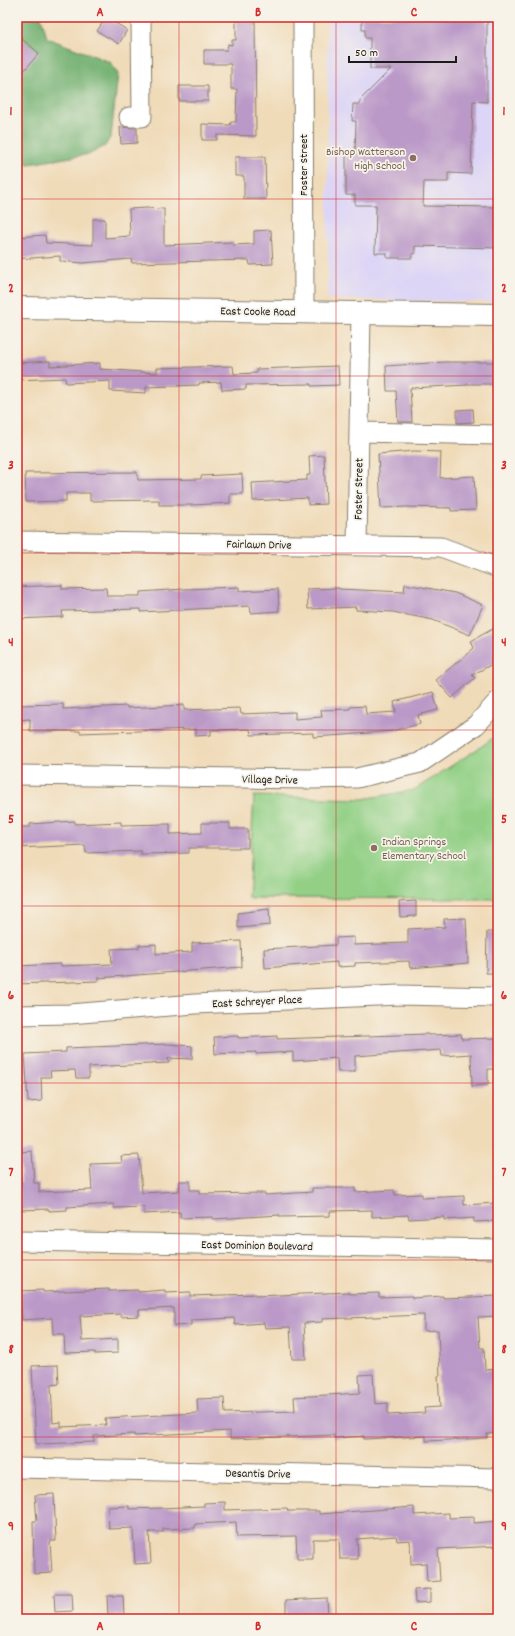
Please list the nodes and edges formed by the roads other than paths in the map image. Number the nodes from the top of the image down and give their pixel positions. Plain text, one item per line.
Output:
1 (141, 17) edge
2 (303, 17) edge
3 (129, 117) dead end
4 (17, 308) edge
5 (304, 312) junction
6 (361, 313) junction
7 (498, 315) edge
8 (359, 432) junction
9 (498, 435) edge
10 (17, 541) edge
11 (357, 545) junction
12 (498, 568) edge
13 (498, 701) edge
14 (17, 775) edge
15 (498, 997) edge
16 (17, 1015) edge
17 (17, 1241) edge
18 (498, 1249) edge
19 (17, 1468) edge
20 (498, 1478) edge

1 - 3 street
2 - 5 street, Foster Street
4 - 5 main road, East Cooke Road
5 - 6 main road, East Cooke Road
6 - 7 main road, East Cooke Road
6 - 8 street, Foster Street
8 - 9 street
8 - 11 street, Foster Street
10 - 11 street, Fairlawn Drive
11 - 12 street, Fairlawn Drive
13 - 14 street, Village Drive
15 - 16 street, East Schreyer Place
17 - 18 street, East Dominion Boulevard
19 - 20 street, Desantis Drive

